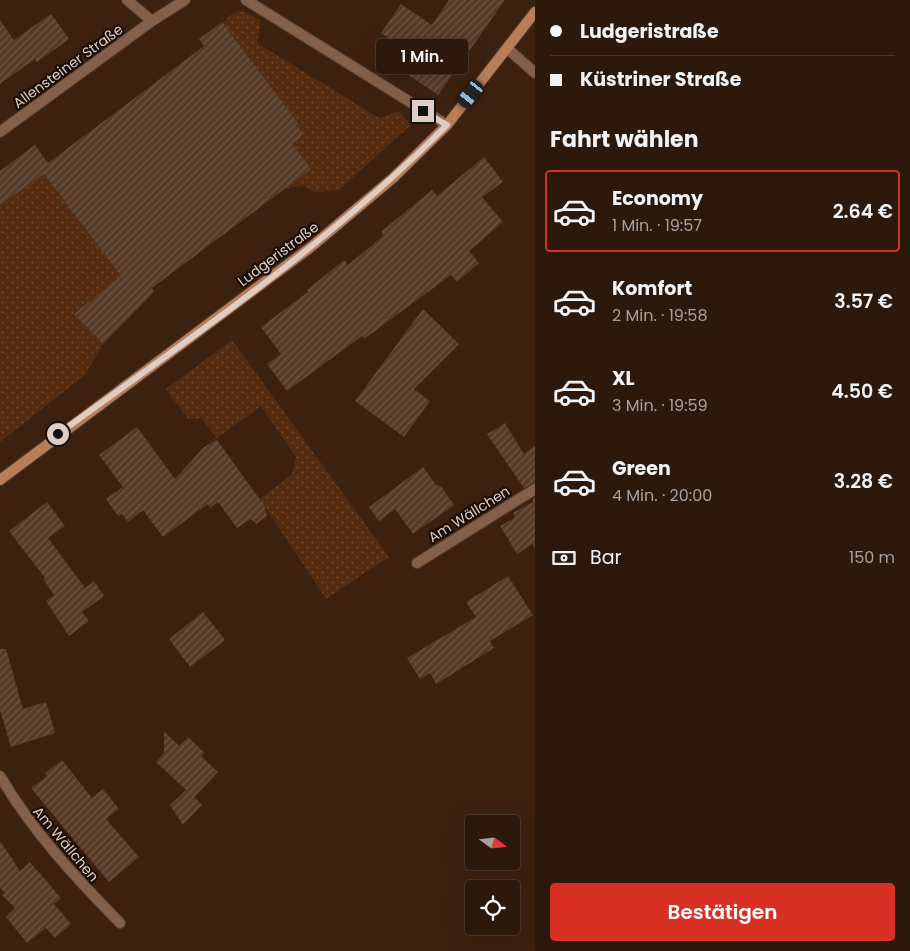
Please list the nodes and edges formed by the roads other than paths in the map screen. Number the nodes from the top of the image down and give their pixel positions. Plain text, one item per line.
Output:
1 (127, 0) edge
2 (185, 0) edge
3 (246, 0) edge
4 (535, 12) edge
5 (152, 21) junction
6 (508, 48) junction
7 (535, 73) edge
8 (447, 125) junction
9 (0, 132) edge
10 (0, 480) edge
11 (535, 489) edge
12 (417, 563) dead end
13 (0, 776) edge
14 (120, 923) dead end

1 - 5 street
2 - 5 street, Allensteiner Straße
3 - 8 street
4 - 6 street, Ludgeristraße
5 - 9 street, Allensteiner Straße
6 - 7 street
6 - 8 street, Ludgeristraße
8 - 10 street, Ludgeristraße
11 - 12 street, Am Wällchen
13 - 14 street, Am Wällchen

